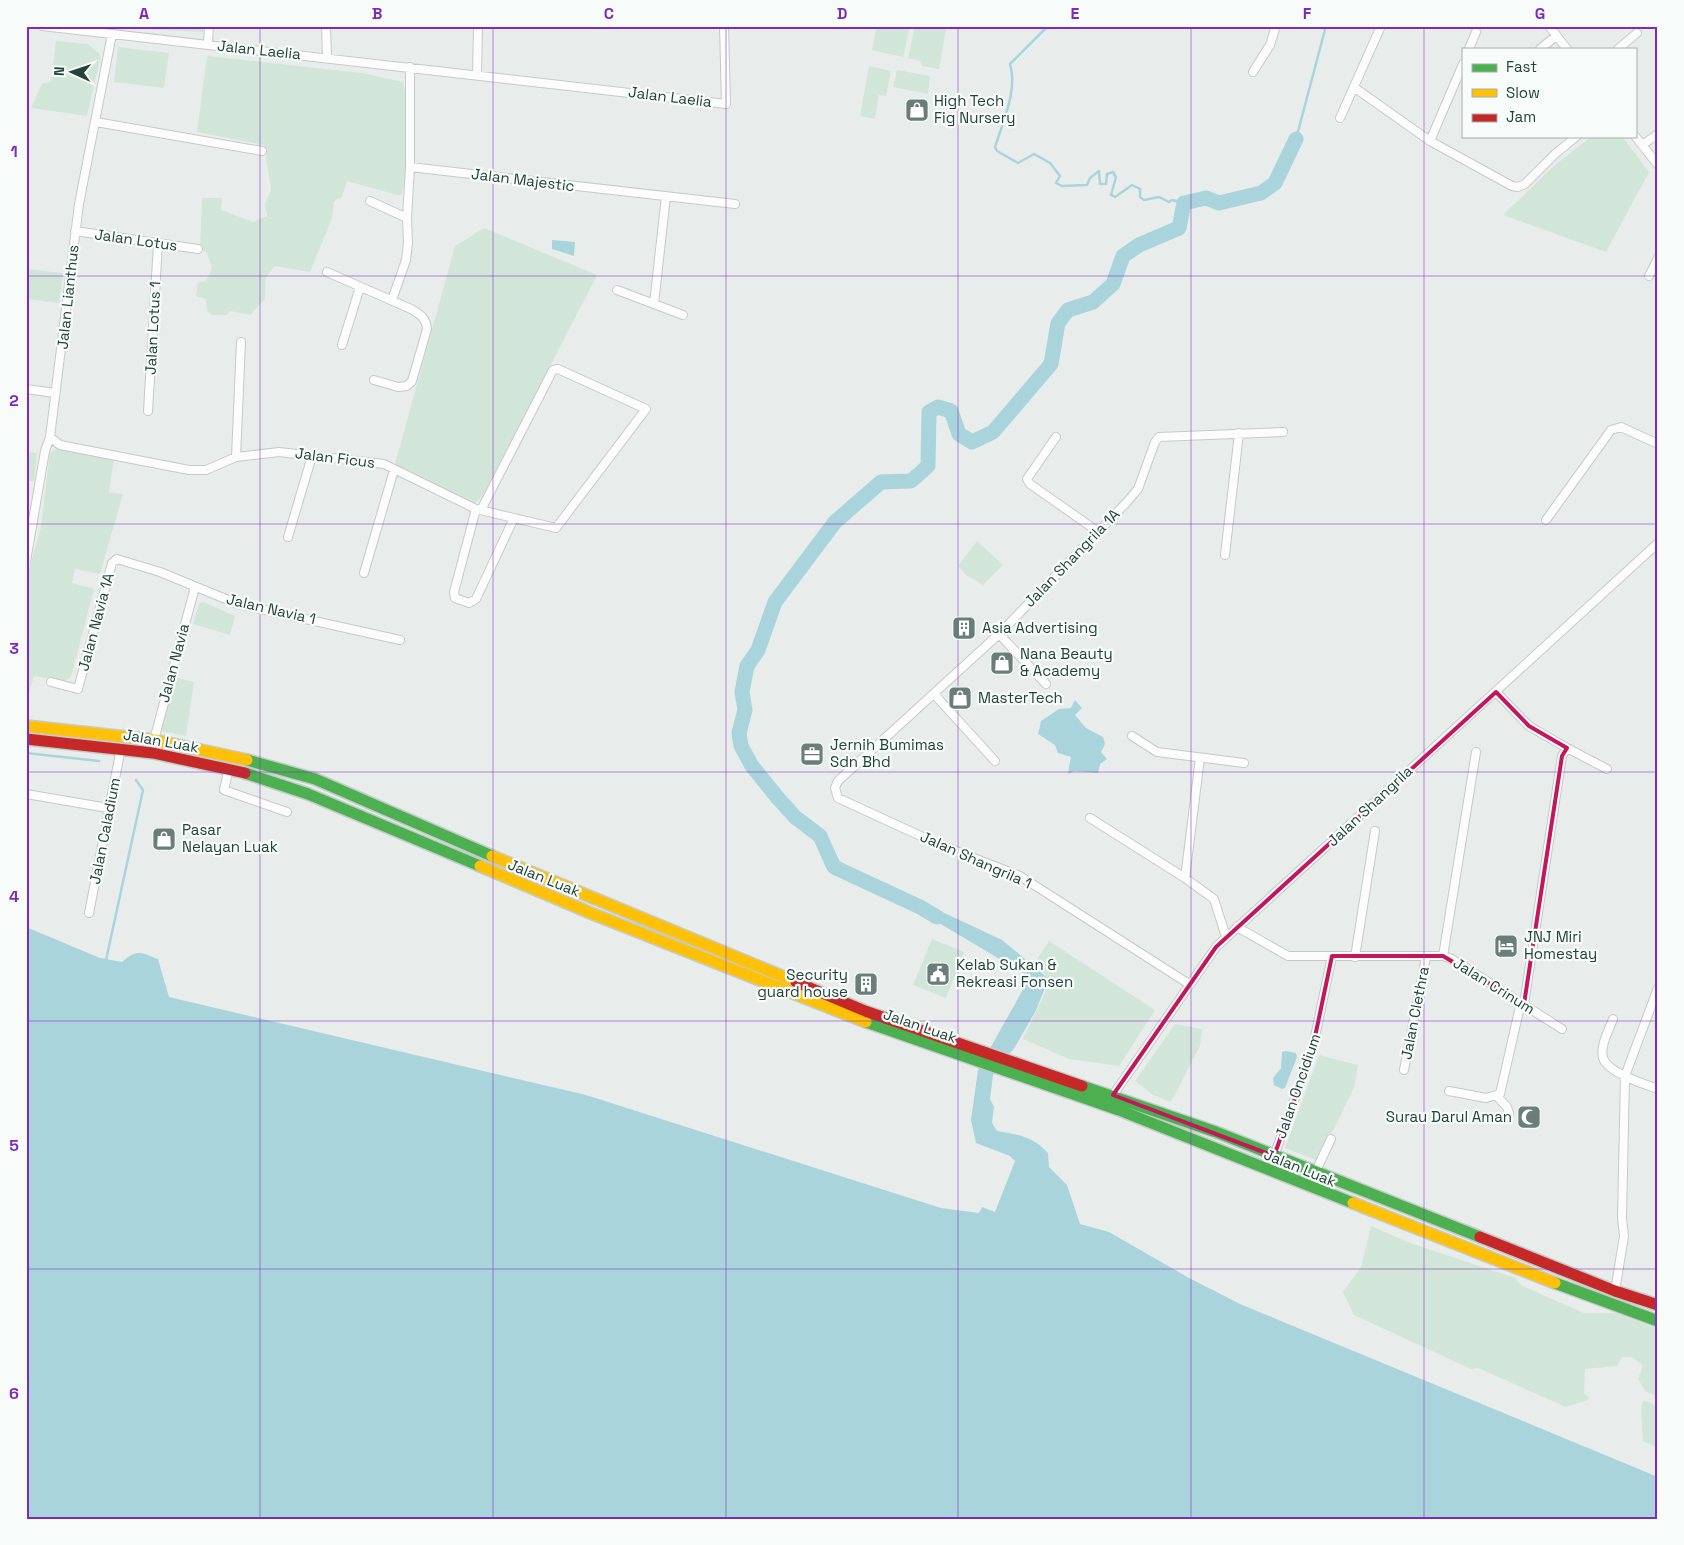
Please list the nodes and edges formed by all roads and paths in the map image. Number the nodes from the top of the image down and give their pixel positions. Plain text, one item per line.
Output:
1 (42, 26) edge
2 (209, 26) edge
3 (326, 26) edge
4 (478, 26) edge
5 (724, 26) edge
6 (1276, 26) edge
7 (1381, 26) edge
8 (1549, 26) edge
9 (1476, 32) dead end
10 (112, 34) junction
11 (1637, 34) dead end
12 (1556, 36) junction
13 (208, 44) junction
14 (1469, 48) edge
15 (1541, 48) edge
16 (1566, 48) edge
17 (1619, 48) edge
18 (327, 57) junction
19 (1462, 66) edge
20 (410, 67) junction
21 (1254, 72) dead end
22 (476, 74) junction
23 (1355, 88) junction
24 (1340, 118) dead end
25 (96, 122) junction
26 (1658, 134) edge
27 (1636, 137) edge
28 (1575, 138) edge
29 (1430, 141) junction
30 (1642, 145) junction
31 (262, 151) dead end
32 (1658, 165) edge
33 (410, 167) junction
34 (666, 196) junction
35 (370, 201) dead end
36 (735, 204) dead end
37 (407, 218) junction
38 (75, 231) junction
39 (158, 244) junction
40 (198, 249) dead end
41 (1658, 258) edge
42 (327, 272) dead end
43 (1648, 276) dead end
44 (360, 287) junction
45 (617, 290) dead end
46 (392, 300) junction
47 (654, 304) junction
48 (683, 315) dead end
49 (241, 342) dead end
50 (342, 344) dead end
51 (374, 380) dead end
52 (26, 389) edge
53 (55, 393) junction
54 (148, 411) dead end
55 (1283, 432) dead end
56 (1239, 433) junction
57 (1056, 437) dead end
58 (50, 438) junction
59 (1658, 444) edge
60 (312, 456) junction
61 (236, 458) junction
62 (394, 470) junction
63 (478, 510) junction
64 (514, 518) junction
65 (1546, 520) dead end
66 (1097, 531) junction
67 (288, 538) dead end
68 (1658, 543) edge
69 (1225, 556) dead end
70 (117, 559) joint
71 (26, 561) edge
72 (364, 573) dead end
73 (195, 587) junction
74 (999, 634) junction
75 (400, 640) dead end
76 (51, 682) dead end
77 (1046, 684) dead end
78 (1496, 692) junction
79 (934, 694) junction
80 (26, 726) edge
81 (1132, 736) dead end
82 (26, 739) edge
83 (154, 740) junction
84 (121, 748) junction
85 (1567, 748) junction
86 (1476, 752) dead end
87 (1200, 758) junction
88 (995, 761) dead end
89 (1244, 763) dead end
90 (229, 768) junction
91 (1606, 769) dead end
92 (835, 792) joint
93 (26, 794) edge
94 (371, 803) junction
95 (108, 808) junction
96 (287, 812) dead end
97 (1090, 818) dead end
98 (1375, 831) dead end
99 (435, 832) junction
100 (415, 840) junction
101 (481, 868) junction
102 (1185, 878) junction
103 (88, 913) dead end
104 (1237, 927) junction
105 (1226, 937) junction
106 (1332, 956) junction
107 (1355, 956) junction
108 (1426, 956) junction
109 (1443, 956) junction
110 (1189, 984) junction
111 (1658, 988) edge
112 (1523, 1003) junction
113 (1613, 1019) dead end
114 (1562, 1029) dead end
115 (963, 1051) junction
116 (1017, 1070) junction
117 (1404, 1070) dead end
118 (1625, 1076) junction
119 (1658, 1089) edge
120 (1449, 1091) dead end
121 (1113, 1095) junction
122 (1497, 1096) junction
123 (1508, 1113) dead end
124 (1331, 1139) dead end
125 (1274, 1156) junction
126 (1316, 1173) junction
127 (1615, 1292) junction
128 (1658, 1305) edge
129 (1658, 1321) edge

1 - 10 street, Jalan Laelia
2 - 13 street
3 - 18 street
4 - 22 street
5 - 22 street, Jalan Laelia
6 - 21 street
7 - 23 street
8 - 12 street
9 - 14 street
10 - 13 street, Jalan Laelia
10 - 25 street, Jalan Lianthus
11 - 17 street
12 - 15 street
12 - 16 street
13 - 18 street, Jalan Laelia
18 - 20 street, Jalan Laelia
19 - 29 street
20 - 22 street, Jalan Laelia
20 - 33 street
23 - 24 street
23 - 29 street
25 - 31 street
25 - 38 street, Jalan Lianthus
26 - 30 street
27 - 30 street
28 - 29 street
30 - 32 street
33 - 34 street, Jalan Majestic
33 - 37 street
34 - 36 street, Jalan Majestic
34 - 47 street
35 - 37 street
37 - 46 street
38 - 39 street, Jalan Lotus
38 - 53 street, Jalan Lianthus
39 - 40 street, Jalan Lotus
39 - 54 street, Jalan Lotus 1
41 - 43 street
42 - 44 street
44 - 46 street
44 - 50 street
45 - 47 street
46 - 51 street
47 - 48 street
49 - 61 street
52 - 53 street
53 - 58 street, Jalan Lianthus
55 - 56 street, Jalan Shangrila 1A
56 - 66 street, Jalan Shangrila 1A
56 - 69 street
57 - 66 street
58 - 61 street, Jalan Ficus
58 - 71 street, Jalan Lianthus
59 - 65 street
60 - 61 street, Jalan Ficus
60 - 62 street, Jalan Ficus
60 - 67 street
62 - 63 street, Jalan Ficus
62 - 72 street
63 - 64 street, Jalan Ficus
63 - 64 street
63 - 64 street, Jalan Ficus
66 - 74 street, Jalan Shangrila 1A
68 - 78 street, Jalan Shangrila
70 - 73 street, Jalan Navia 1
70 - 76 street, Jalan Navia 1A
73 - 75 street, Jalan Navia 1
73 - 83 street, Jalan Navia
74 - 77 street
74 - 79 street, Jalan Shangrila 1A
78 - 85 street
78 - 104 street, Jalan Shangrila
79 - 88 street
79 - 92 street, Jalan Shangrila 1A
80 - 83 main road, Jalan Luak
81 - 87 street
82 - 84 main road, Jalan Luak
83 - 94 main road, Jalan Luak
84 - 90 main road, Jalan Luak
84 - 95 street, Jalan Caladium
85 - 91 street
85 - 112 street
86 - 109 street
87 - 89 street
87 - 102 street
90 - 96 street
90 - 100 main road, Jalan Luak
92 - 110 street, Jalan Shangrila 1
93 - 95 street
94 - 99 main road, Jalan Luak
94 - 100 main road
95 - 103 street, Jalan Caladium
97 - 102 street
98 - 107 street
99 - 101 main road
99 - 115 main road, Jalan Luak
100 - 101 main road, Jalan Luak
101 - 115 main road, Jalan Luak
102 - 105 street
104 - 105 street, Jalan Shangrila
104 - 106 street, Jalan Crinum
105 - 110 street, Jalan Shangrila
106 - 107 street, Jalan Crinum
106 - 125 street, Jalan Oncidium
107 - 108 street, Jalan Crinum
108 - 109 street, Jalan Crinum
108 - 117 street, Jalan Clethra
109 - 112 street, Jalan Crinum
110 - 121 street, Jalan Shangrila
111 - 118 street
112 - 114 street, Jalan Crinum
112 - 122 street
113 - 118 street
115 - 116 main road, Jalan Luak
116 - 121 main road, Jalan Luak
116 - 129 main road, Jalan Luak
118 - 119 street
118 - 127 street
120 - 122 street
121 - 125 main road, Jalan Luak
122 - 123 street
124 - 126 street
125 - 126 main road, Jalan Luak
126 - 127 main road, Jalan Luak
127 - 128 main road, Jalan Luak

